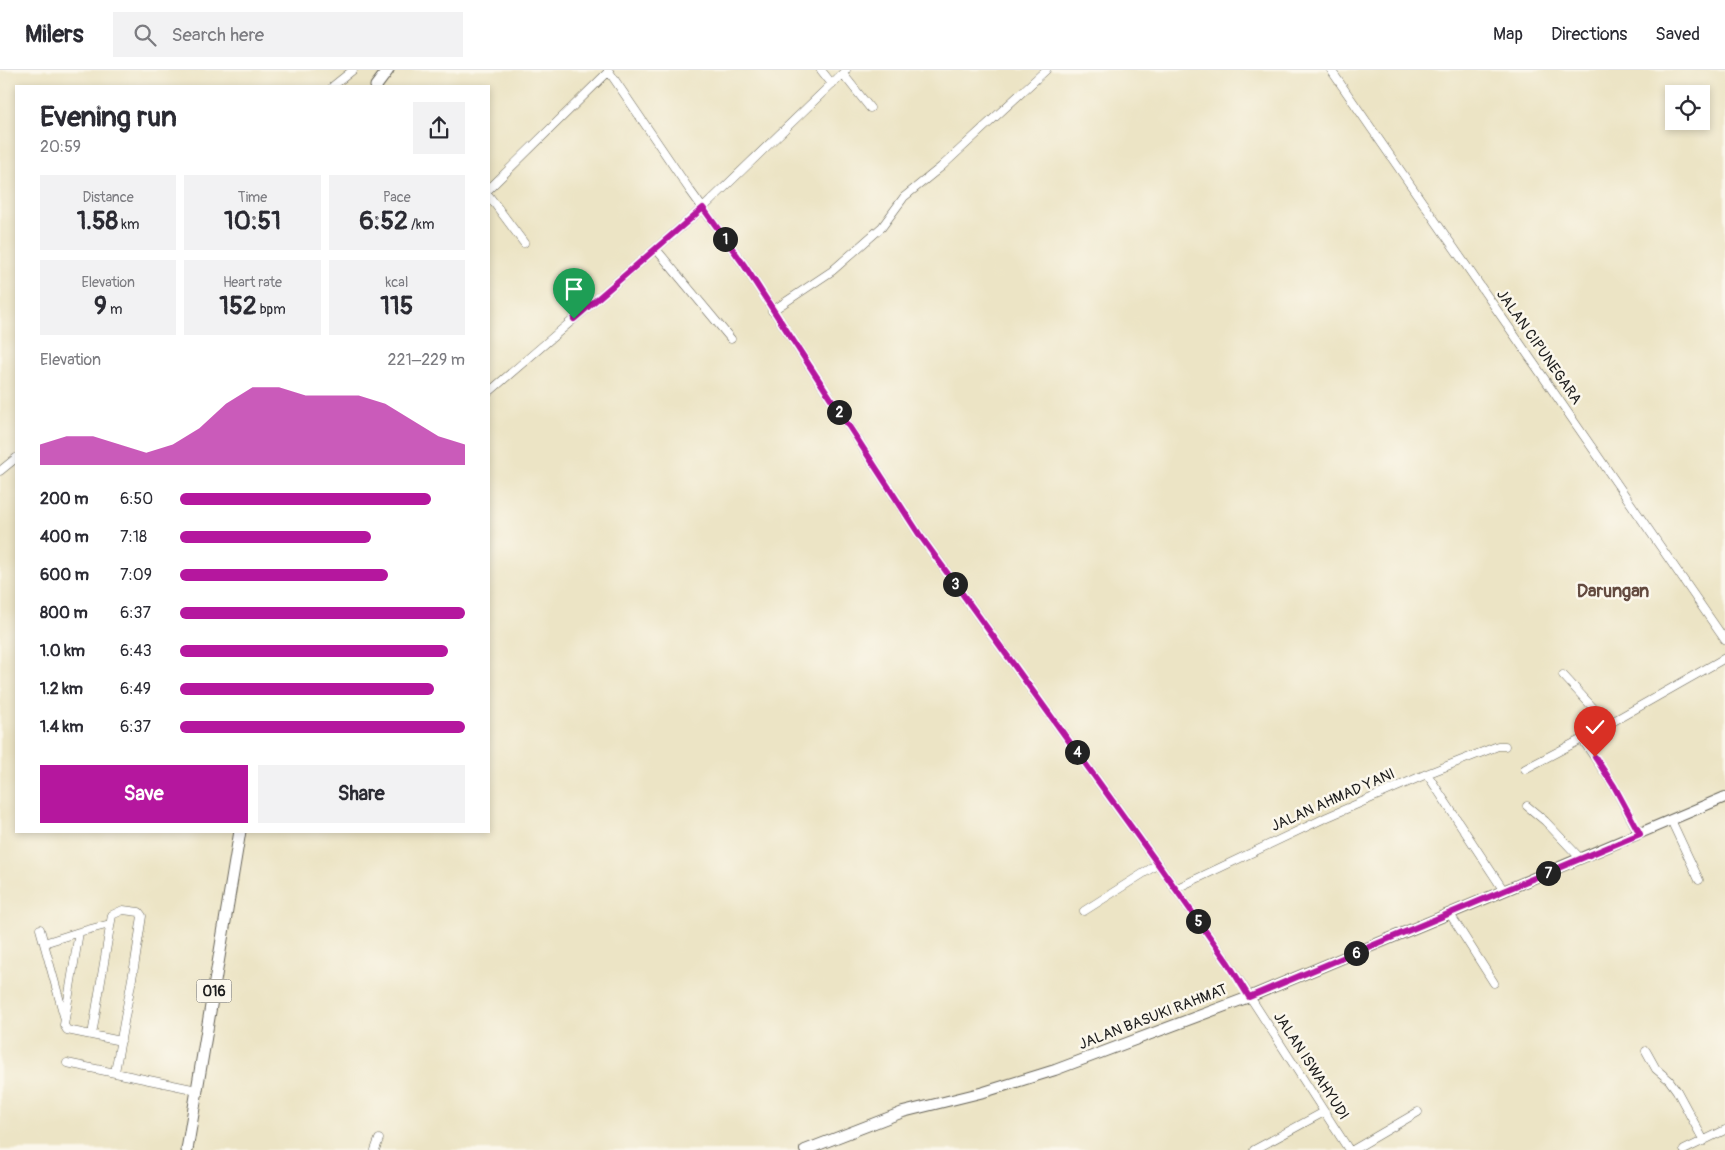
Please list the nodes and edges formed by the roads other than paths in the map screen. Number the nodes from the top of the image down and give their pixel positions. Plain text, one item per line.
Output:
1 (354, 70) edge
2 (388, 70) edge
3 (821, 70) edge
4 (1046, 70) edge
5 (1331, 70) edge
6 (608, 71) edge
7 (845, 72) edge
8 (832, 84) junction
9 (335, 85) edge
10 (377, 85) edge
11 (870, 108) dead end
12 (490, 188) edge
13 (490, 197) edge
14 (703, 208) junction
15 (524, 243) dead end
16 (656, 249) junction
17 (772, 311) junction
18 (732, 338) dead end
19 (490, 391) edge
20 (15, 459) edge
21 (0, 472) edge
22 (1725, 640) edge
23 (1725, 658) edge
24 (1563, 675) dead end
25 (1608, 724) junction
26 (1582, 739) junction
27 (1504, 746) dead end
28 (1524, 769) dead end
29 (1427, 774) junction
30 (1725, 797) edge
31 (1527, 806) dead end
32 (1671, 820) junction
33 (240, 833) edge
34 (1640, 834) junction
35 (1581, 859) junction
36 (1158, 864) junction
37 (1700, 880) dead end
38 (1175, 889) junction
39 (1504, 891) junction
40 (1084, 912) dead end
41 (1450, 914) junction
42 (110, 924) junction
43 (40, 929) dead end
44 (79, 932) junction
45 (44, 943) junction
46 (1494, 983) dead end
47 (1249, 997) junction
48 (65, 1018) junction
49 (92, 1035) junction
50 (121, 1041) junction
51 (1646, 1051) dead end
52 (67, 1063) dead end
53 (115, 1072) junction
54 (198, 1090) junction
55 (1324, 1112) junction
56 (1418, 1112) dead end
57 (1725, 1130) edge
58 (379, 1139) dead end
59 (1704, 1141) junction
60 (187, 1150) edge
61 (375, 1150) edge
62 (805, 1150) edge
63 (1254, 1150) edge
64 (1351, 1150) edge
65 (1684, 1150) edge

1 - 9 street
2 - 10 main road
3 - 8 street
4 - 17 street
5 - 22 street, JALAN CIPUNEGARA
6 - 12 street
6 - 14 street, JALAN ISWAHYUDI
7 - 8 street
7 - 11 street
8 - 14 street
13 - 15 street
14 - 16 street
14 - 17 street, JALAN ISWAHYUDI
16 - 18 street
16 - 19 street
17 - 36 street, JALAN ISWAHYUDI
20 - 21 street
23 - 25 street
24 - 25 street
25 - 26 street
26 - 28 street
26 - 34 street
27 - 29 street, JALAN AHMAD YANI
29 - 38 street, JALAN AHMAD YANI
29 - 39 street
30 - 32 main road, JALAN BASUKI RAHMAT
31 - 35 street
32 - 34 main road, JALAN BASUKI RAHMAT
32 - 37 street
33 - 54 main road, 016
34 - 35 main road, JALAN BASUKI RAHMAT
35 - 39 main road, JALAN BASUKI RAHMAT
36 - 38 street, JALAN ISWAHYUDI
36 - 40 street
38 - 47 street, JALAN ISWAHYUDI
39 - 41 main road, JALAN BASUKI RAHMAT
41 - 46 street
41 - 47 main road, JALAN BASUKI RAHMAT
42 - 44 street
42 - 49 street
42 - 50 street
43 - 45 street
44 - 45 street
44 - 48 street
45 - 48 street
47 - 55 street, JALAN ISWAHYUDI
47 - 62 main road, JALAN BASUKI RAHMAT
48 - 49 street
49 - 50 street
50 - 53 street
51 - 59 street
52 - 53 street
53 - 54 street
54 - 60 main road, 016
55 - 63 street
55 - 64 street, JALAN ISWAHYUDI
56 - 64 street
57 - 59 street
58 - 61 street
59 - 65 street

